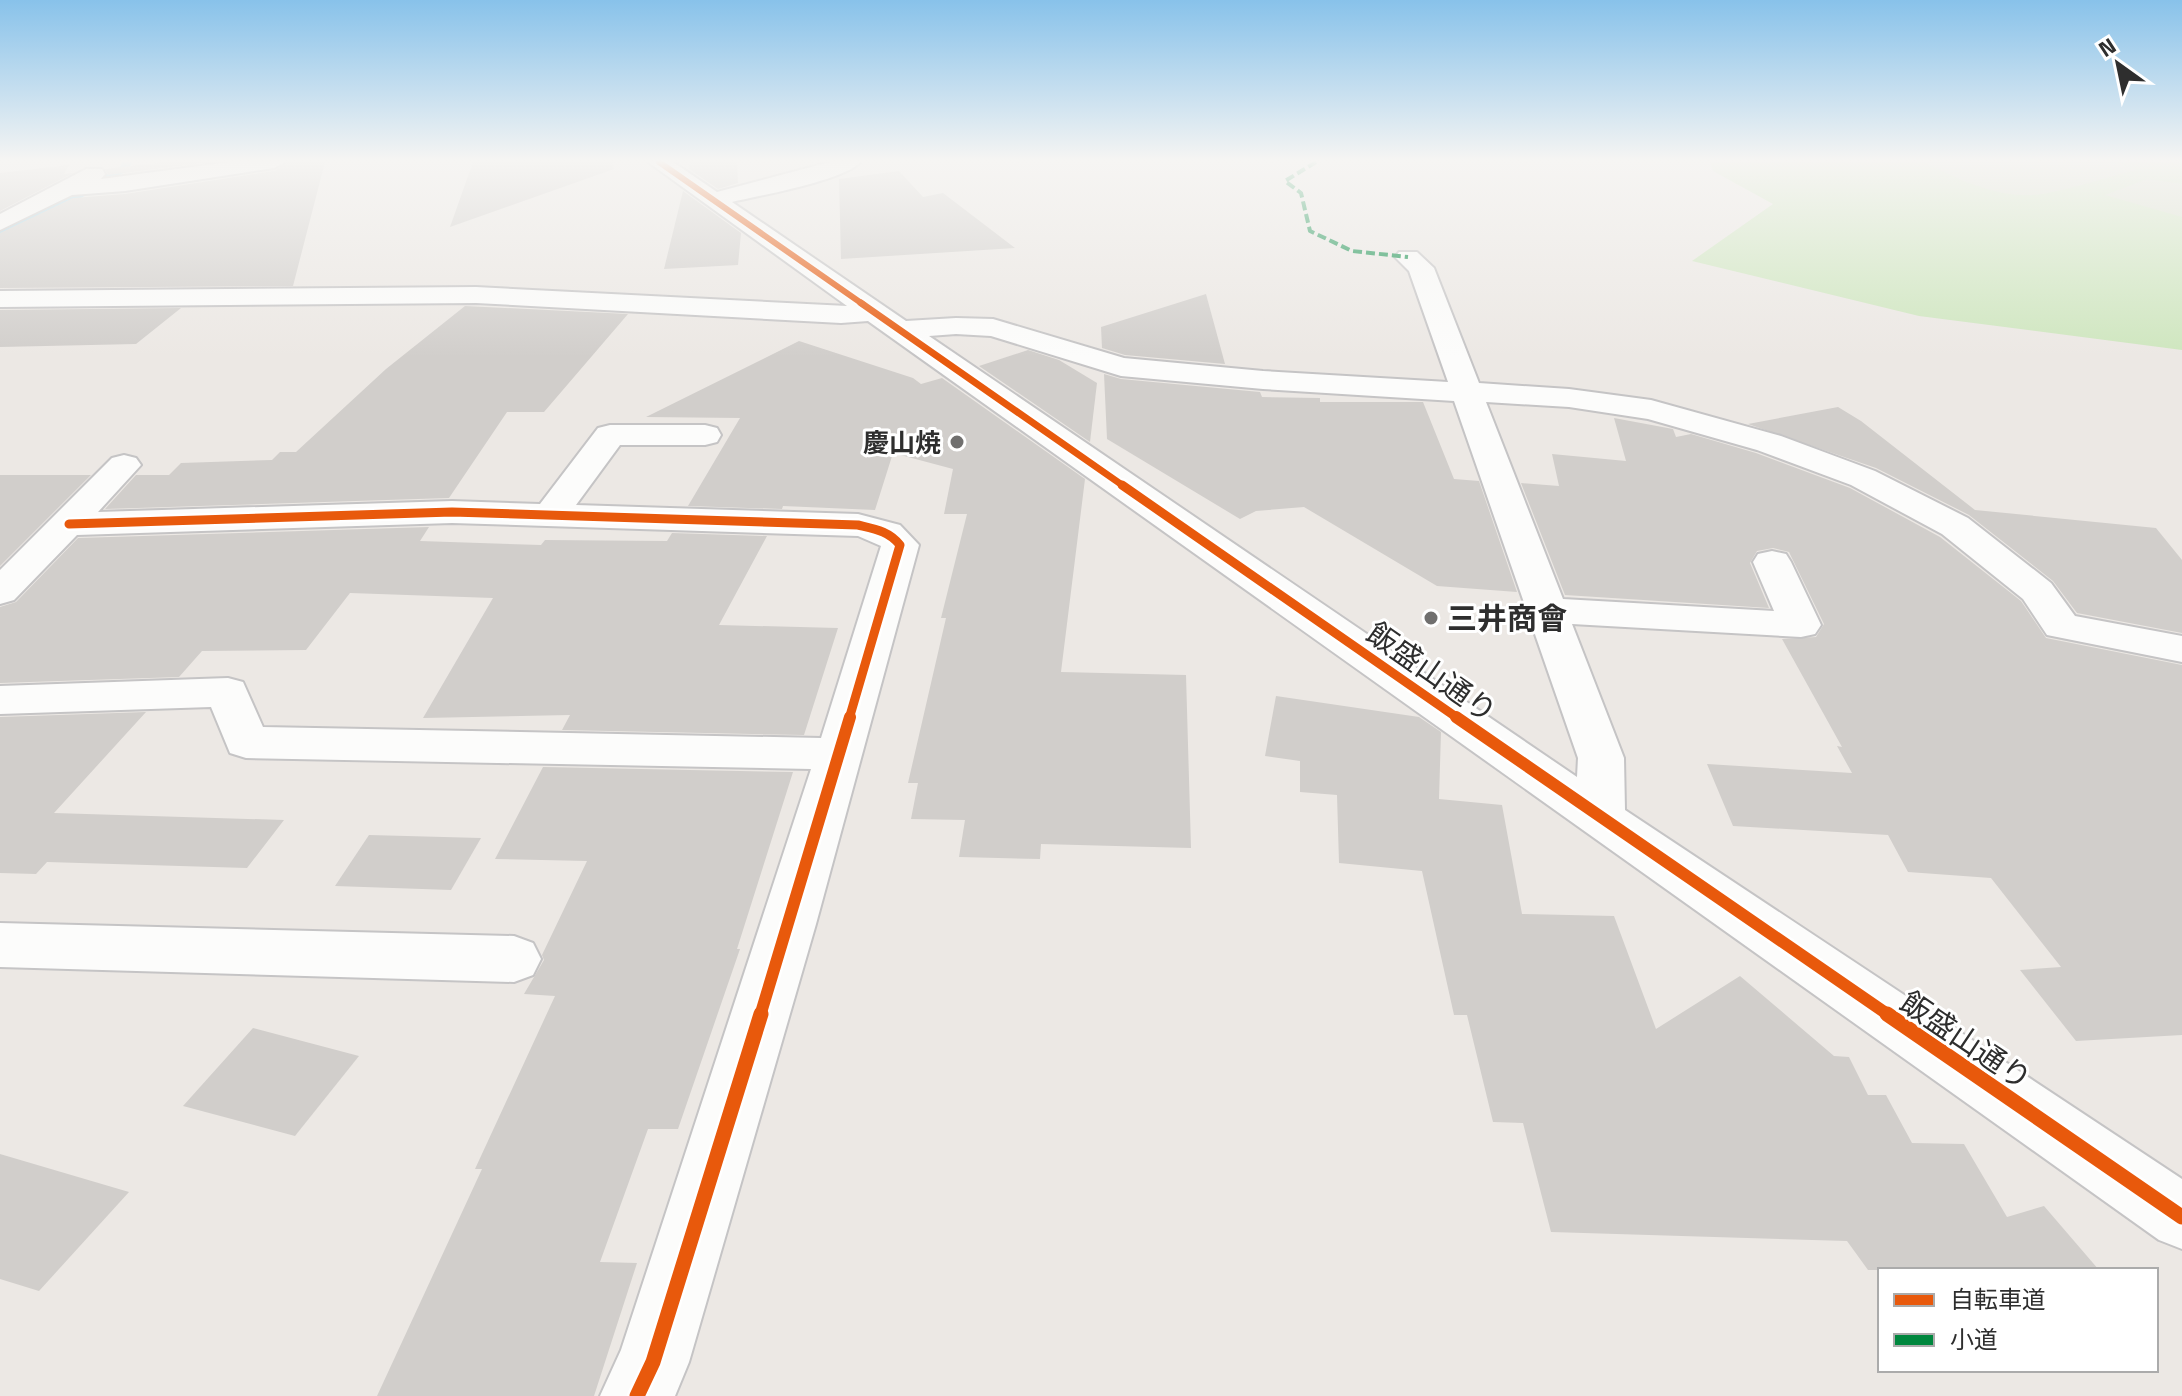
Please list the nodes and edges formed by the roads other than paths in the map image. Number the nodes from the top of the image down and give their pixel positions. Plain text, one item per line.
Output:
1 (751, 227) edge
2 (1408, 257) dead end
3 (0, 299) edge
4 (884, 321) junction
5 (1469, 393) junction
6 (705, 435) dead end
7 (124, 465) dead end
8 (550, 515) junction
9 (69, 524) junction
10 (1772, 562) dead end
11 (0, 592) edge
12 (1548, 610) junction
13 (2182, 649) edge
14 (0, 700) edge
15 (838, 754) junction
16 (1601, 818) junction
17 (0, 945) edge
18 (514, 959) dead end
19 (2182, 1217) edge
20 (637, 1396) edge

1 - 4 street, 飯盛山通り
2 - 5 street
3 - 4 street
4 - 5 street
4 - 16 street, 飯盛山通り
5 - 12 street
5 - 13 street
6 - 8 street
7 - 9 street
8 - 9 street
8 - 15 street
9 - 11 street
10 - 12 street
12 - 16 street
14 - 15 street
15 - 20 street
16 - 19 street, 飯盛山通り
17 - 18 street

